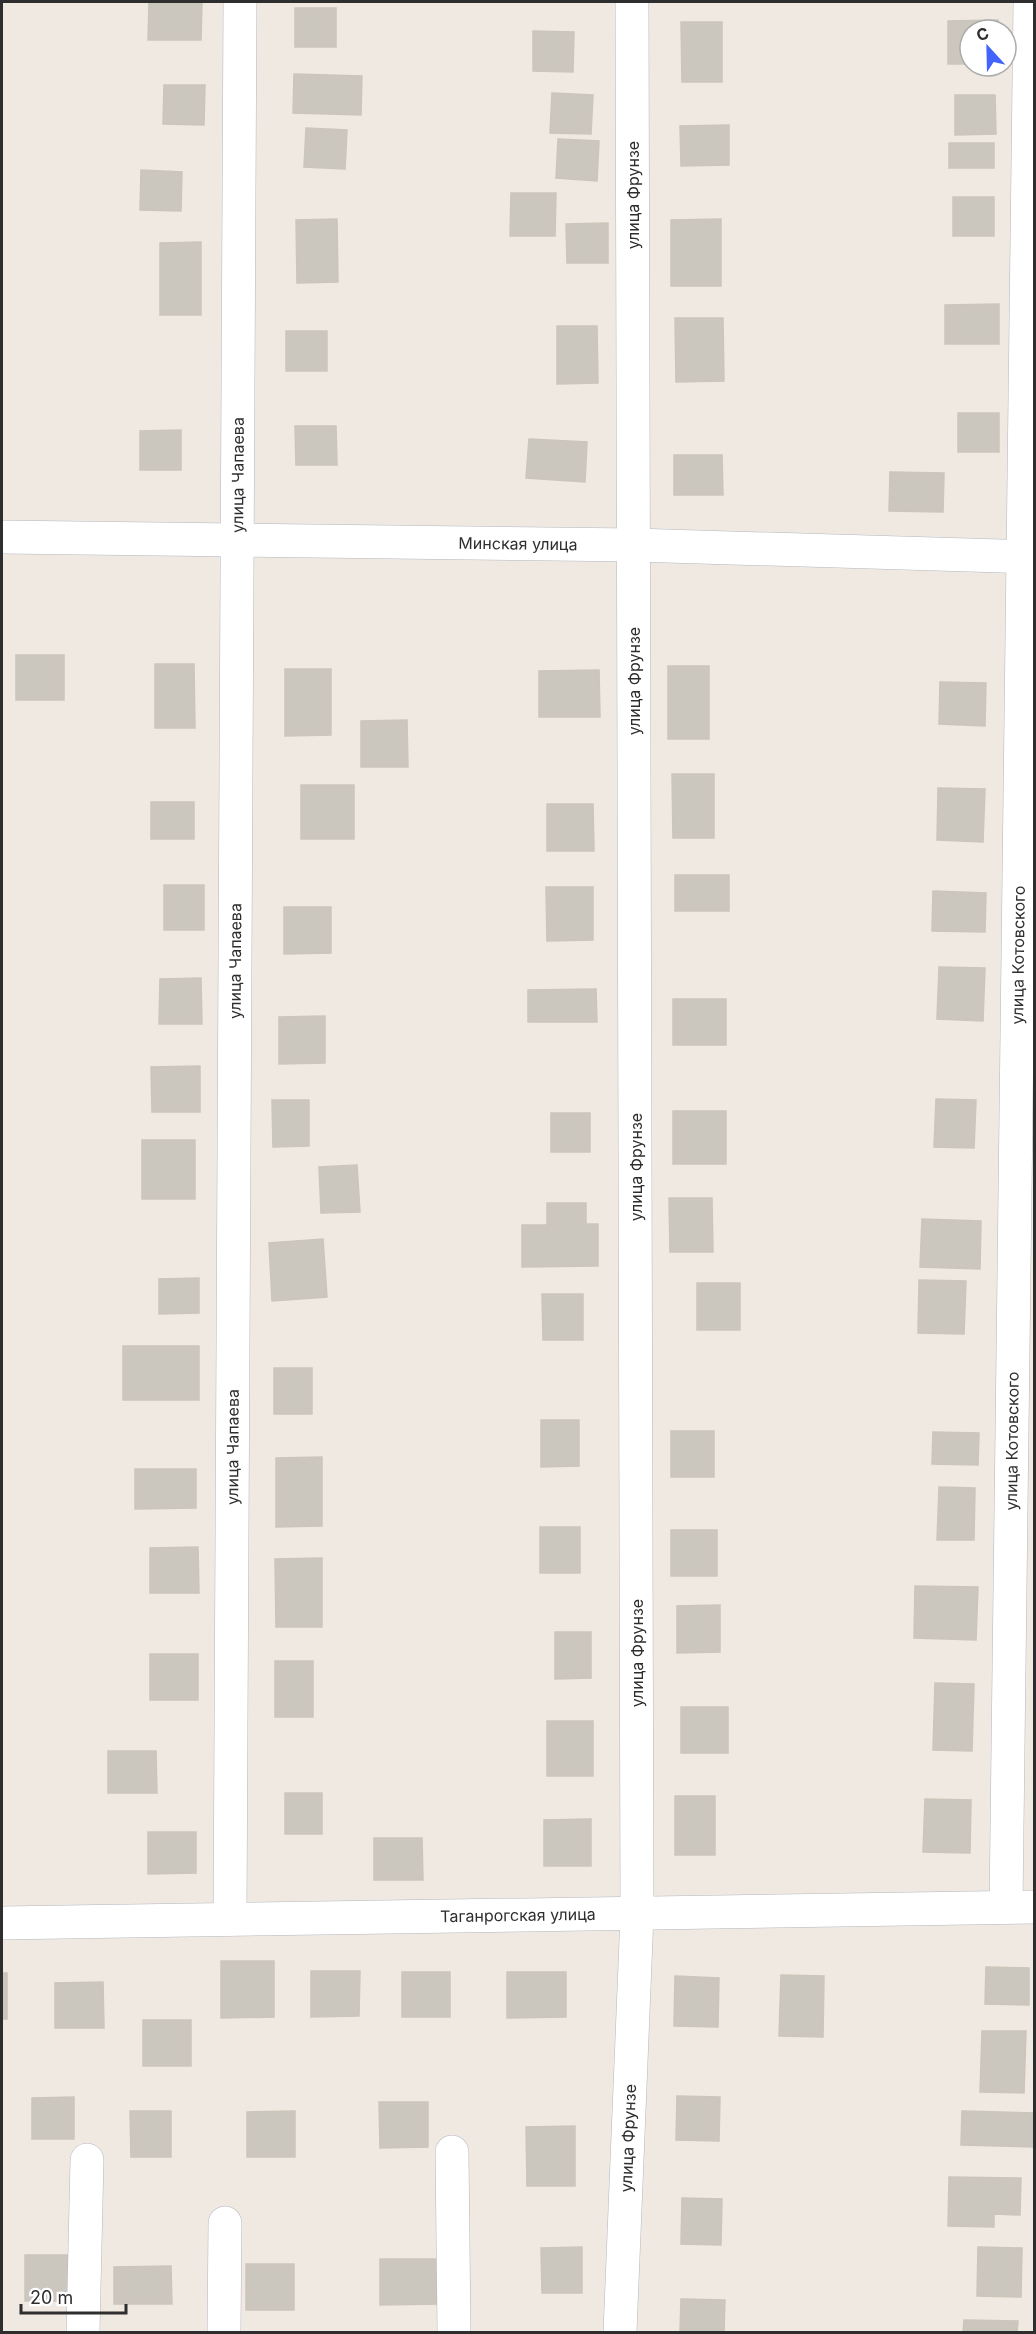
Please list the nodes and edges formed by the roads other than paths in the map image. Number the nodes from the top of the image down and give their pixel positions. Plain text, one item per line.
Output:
1 (240, 2) edge
2 (632, 2) edge
3 (1029, 2) edge
4 (2, 537) edge
5 (238, 540) junction
6 (634, 545) junction
7 (1028, 557) edge
8 (1020, 1907) edge
9 (638, 1915) junction
10 (230, 1919) junction
11 (2, 1923) edge
12 (452, 2152) dead end
13 (87, 2160) dead end
14 (225, 2223) dead end
15 (83, 2332) edge
16 (224, 2332) edge
17 (454, 2332) edge
18 (620, 2332) edge

1 - 5 street, улица Чапаева
2 - 6 street, улица Фрунзе
3 - 7 street, улица Котовского
4 - 5 street, Минская улица
5 - 6 street, Минская улица
5 - 10 street, улица Чапаева
6 - 7 street, Минская улица
6 - 9 street, улица Фрунзе
7 - 8 street, улица Котовского
8 - 9 street, Таганрогская улица
9 - 10 street, Таганрогская улица
9 - 18 street, улица Фрунзе
10 - 11 street, Таганрогская улица
12 - 17 street
13 - 15 street
14 - 16 street

